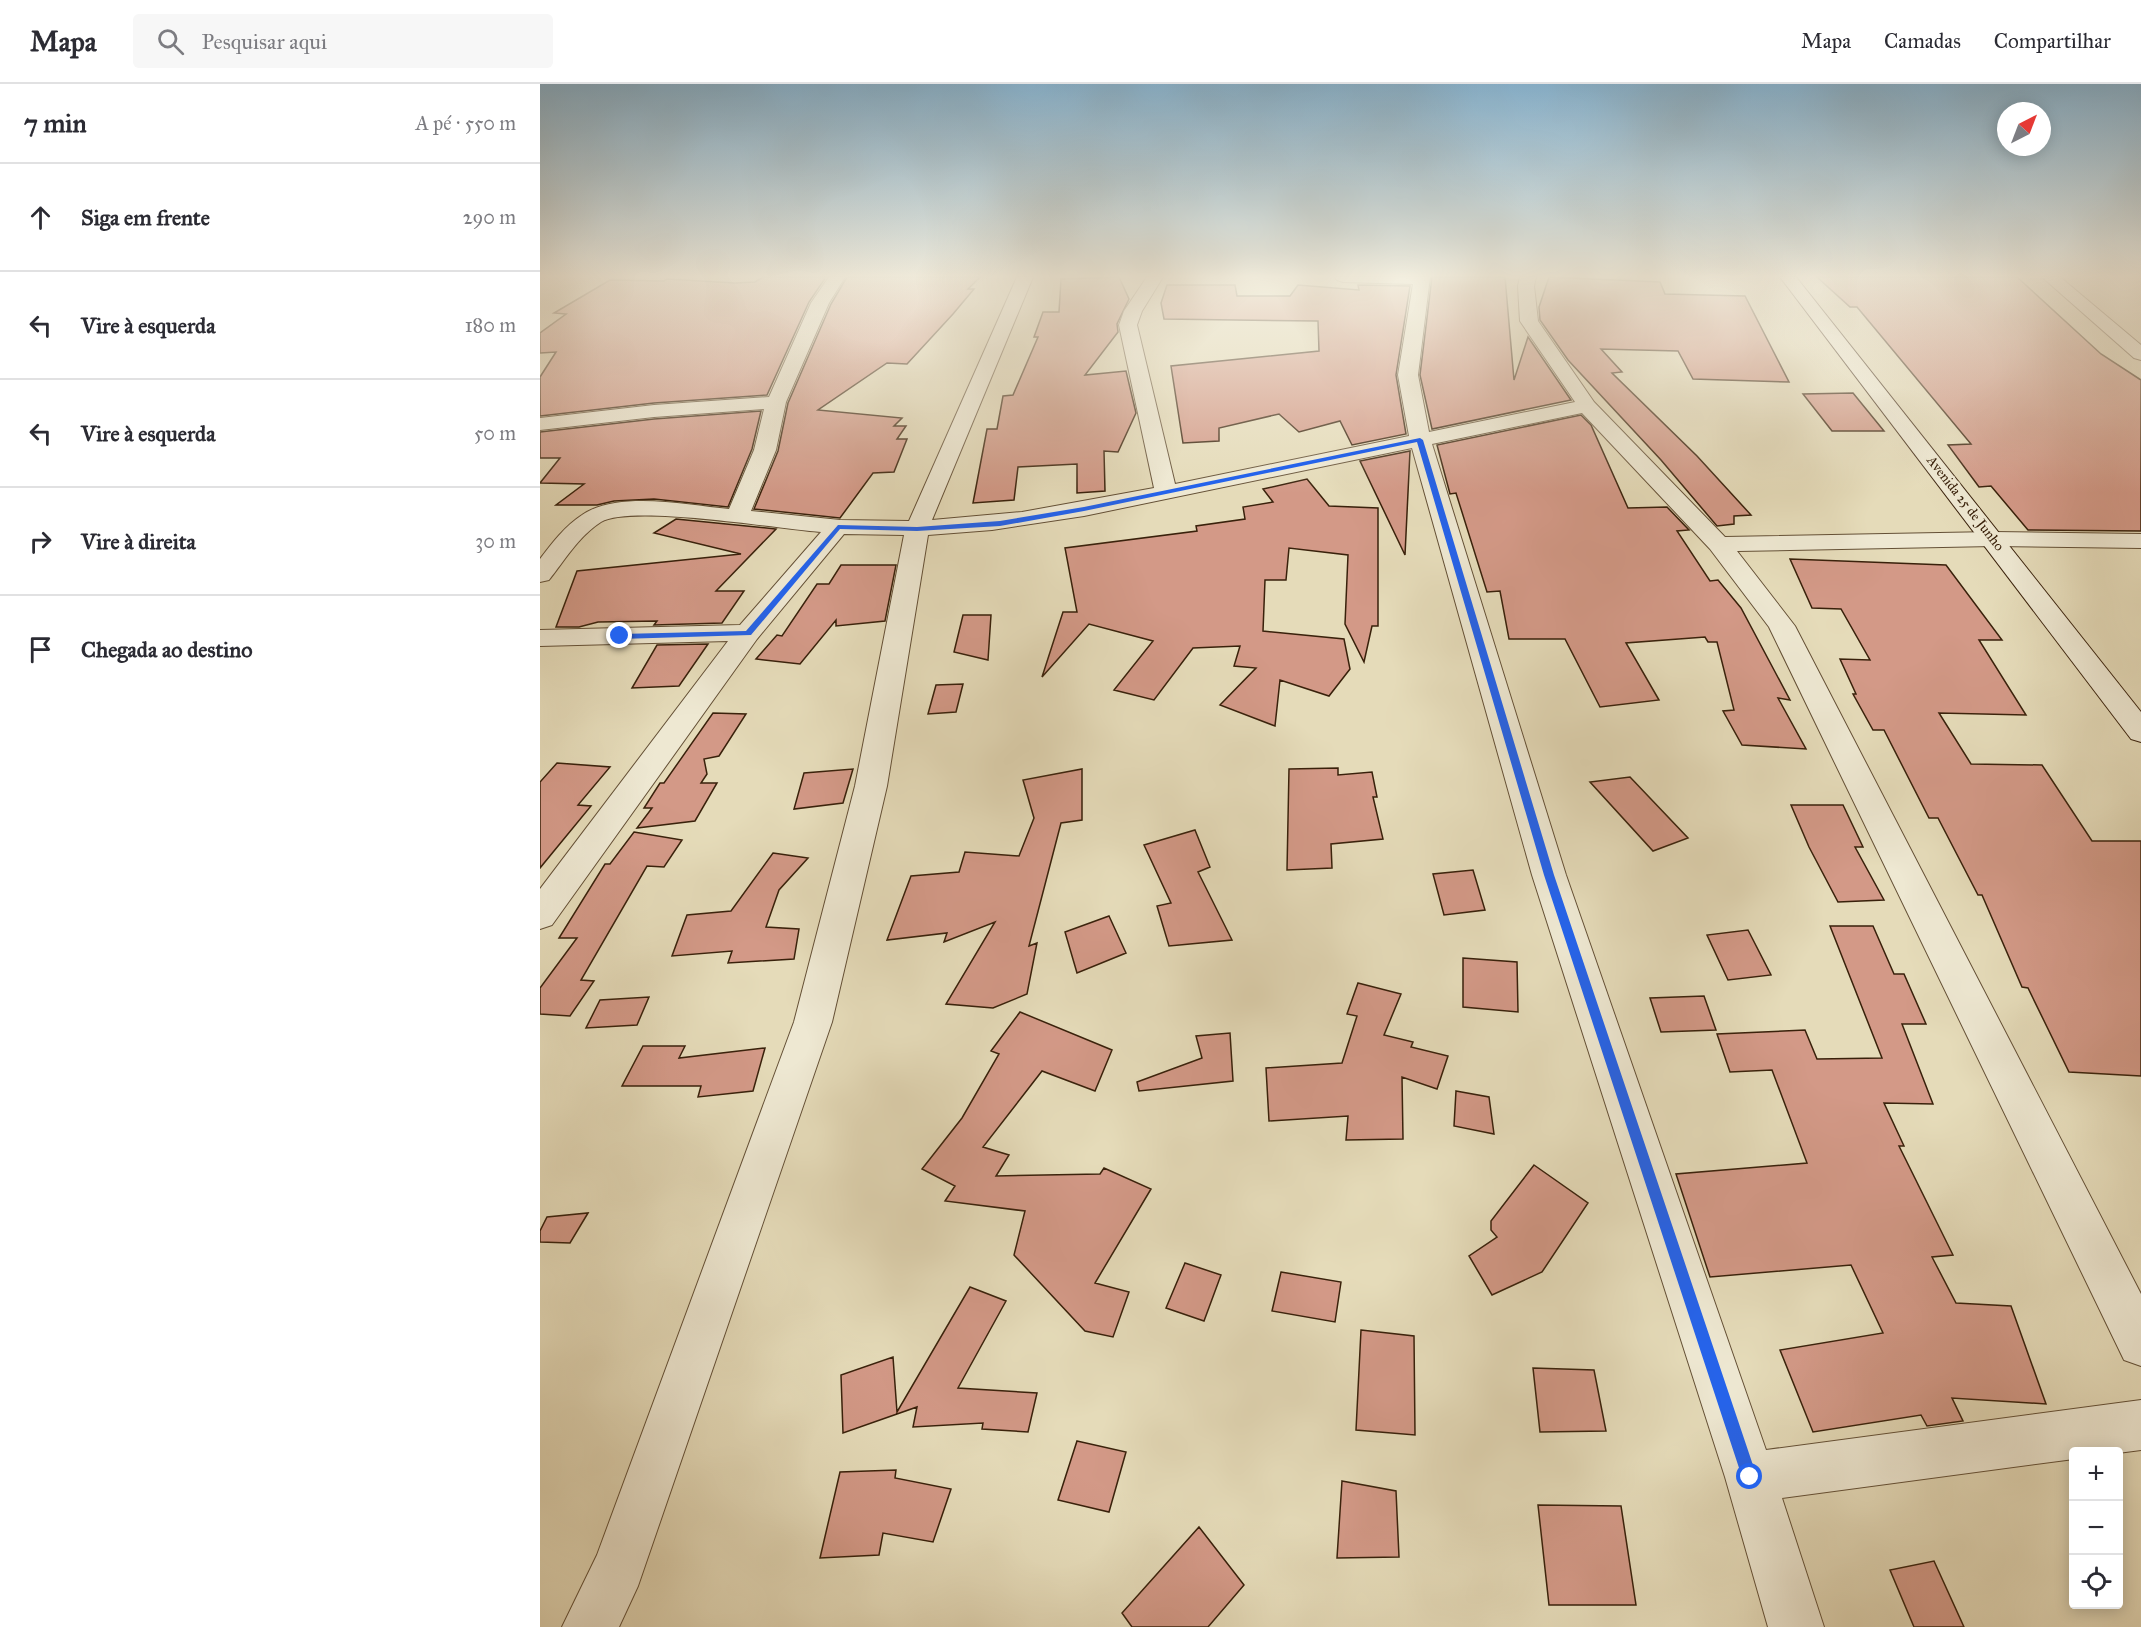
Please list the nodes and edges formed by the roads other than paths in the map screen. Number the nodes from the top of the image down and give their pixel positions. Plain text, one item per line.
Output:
1 (800, 349) edge
2 (994, 349) edge
3 (1132, 349) edge
4 (1412, 349) edge
5 (1548, 349) edge
6 (1845, 349) edge
7 (776, 402) junction
8 (1587, 406) junction
9 (562, 422) junction
10 (540, 424) edge
11 (1420, 440) junction
12 (540, 441) edge
13 (1166, 492) junction
14 (738, 515) junction
15 (838, 527) junction
16 (917, 529) junction
17 (1994, 539) junction
18 (2141, 541) edge
19 (1719, 544) junction
20 (540, 575) edge
21 (748, 633) junction
22 (540, 638) edge
23 (2141, 732) edge
24 (540, 915) edge
25 (2141, 1343) edge
26 (2141, 1425) edge
27 (1750, 1477) junction
28 (590, 1627) edge
29 (1796, 1627) edge

1 - 7 street
2 - 16 street
3 - 13 street
4 - 11 street
5 - 8 street
6 - 17 street, Avenida 25 de Junho
7 - 9 street
7 - 14 street
8 - 11 street
8 - 19 street
9 - 10 street
9 - 12 street
11 - 13 street
11 - 27 street
13 - 16 street
14 - 15 street
14 - 20 street
15 - 16 street
15 - 21 street
16 - 28 street
17 - 18 street
17 - 19 street
17 - 23 street, Avenida 25 de Junho
19 - 25 street
21 - 22 street
21 - 24 street
26 - 27 street
27 - 29 street

